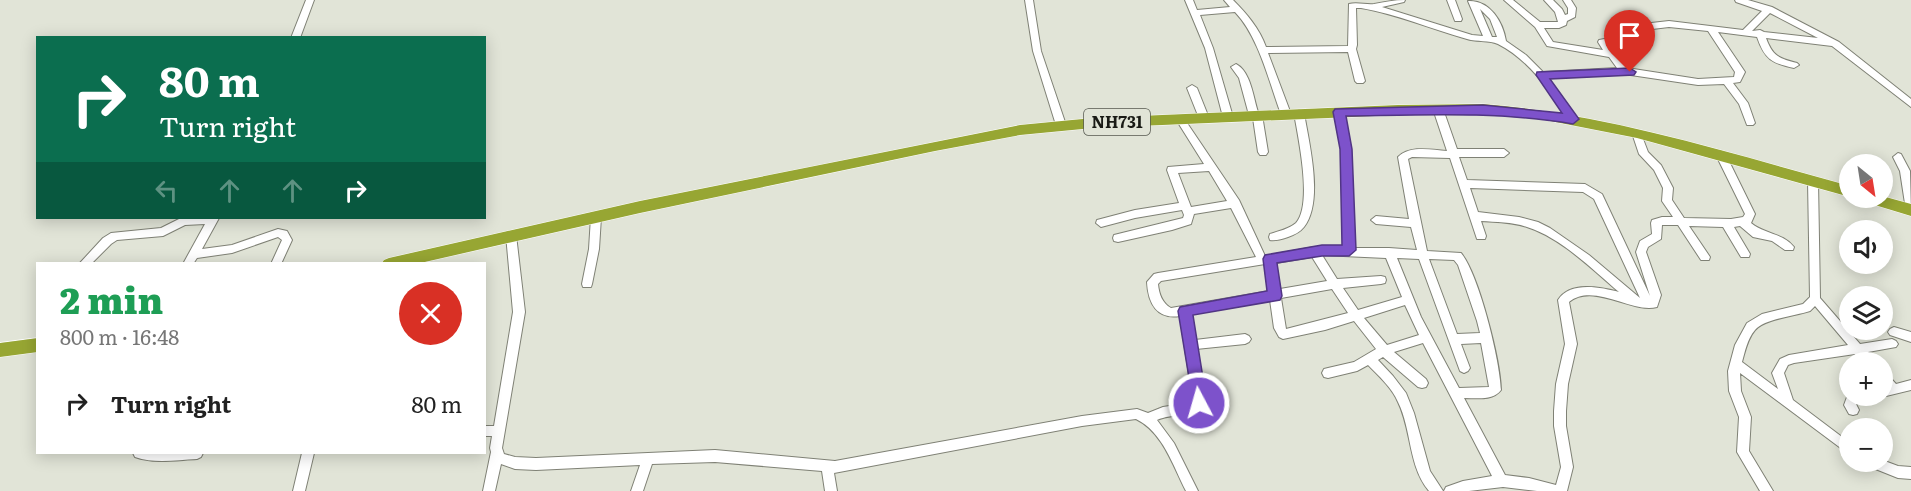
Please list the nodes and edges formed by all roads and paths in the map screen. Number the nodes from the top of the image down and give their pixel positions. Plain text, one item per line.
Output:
1 (310, 0) edge
2 (1029, 0) edge
3 (1189, 0) edge
4 (1228, 0) edge
5 (1401, 0) edge
6 (1451, 0) edge
7 (1508, 0) edge
8 (1548, 0) edge
9 (1567, 0) edge
10 (1739, 0) edge
11 (1472, 1) edge
12 (1376, 6) junction
13 (1236, 9) junction
14 (1769, 9) junction
15 (1194, 13) junction
16 (1458, 19) dead end
17 (1562, 20) junction
18 (1538, 25) junction
19 (1710, 28) junction
20 (1747, 32) junction
21 (1760, 33) junction
22 (296, 36) edge
23 (1489, 39) junction
24 (1502, 43) junction
25 (1834, 43) junction
26 (1352, 48) junction
27 (1262, 50) junction
28 (1609, 54) junction
29 (1794, 65) dead end
30 (1236, 67) dead end
31 (1624, 71) junction
32 (1542, 75) junction
33 (1360, 81) dead end
34 (1727, 82) junction
35 (1192, 88) dead end
36 (1911, 104) edge
37 (1438, 109) junction
38 (1339, 112) junction
39 (1292, 114) junction
40 (1256, 115) junction
41 (1228, 117) junction
42 (1204, 118) junction
43 (1180, 119) junction
44 (1573, 119) junction
45 (1750, 123) dead end
46 (1061, 125) junction
47 (1637, 133) junction
48 (1263, 152) dead end
49 (1504, 153) dead end
50 (1453, 154) junction
51 (1721, 155) junction
52 (1898, 157) dead end
53 (1211, 167) junction
54 (1813, 181) junction
55 (1463, 184) junction
56 (1839, 189) edge
57 (1235, 203) junction
58 (1893, 205) edge
59 (1186, 208) junction
60 (1911, 210) edge
61 (1136, 214) junction
62 (1474, 216) junction
63 (596, 217) junction
64 (213, 219) edge
65 (1377, 220) dead end
66 (1680, 222) junction
67 (1742, 222) junction
68 (1101, 223) dead end
69 (1415, 223) junction
70 (1726, 223) junction
71 (1141, 233) junction
72 (511, 236) junction
73 (1481, 236) dead end
74 (1274, 237) dead end
75 (1118, 238) dead end
76 (1789, 247) dead end
77 (1349, 250) junction
78 (1314, 252) junction
79 (1389, 252) junction
80 (1745, 254) dead end
81 (1424, 256) junction
82 (1705, 257) dead end
83 (191, 259) edge
84 (1266, 259) junction
85 (420, 260) edge
86 (86, 262) edge
87 (277, 262) edge
88 (404, 262) edge
89 (1381, 280) dead end
90 (587, 284) dead end
91 (1334, 284) junction
92 (1275, 296) junction
93 (1815, 299) junction
94 (1408, 300) junction
95 (1644, 303) junction
96 (1185, 311) junction
97 (1354, 316) junction
98 (1894, 332) dead end
99 (1426, 337) junction
100 (1911, 337) edge
101 (1486, 338) junction
102 (1245, 339) dead end
103 (1454, 339) junction
104 (1892, 344) dead end
105 (36, 345) edge
106 (1191, 345) junction
107 (1856, 348) junction
108 (1, 351) edge
109 (1383, 351) junction
110 (1860, 352) edge
111 (1369, 359) junction
112 (1736, 364) junction
113 (1464, 368) dead end
114 (1328, 373) dead end
115 (1422, 383) dead end
116 (1911, 385) edge
117 (1893, 390) edge
118 (1455, 393) junction
119 (1788, 402) junction
120 (1850, 406) edge
121 (1852, 410) dead end
122 (1148, 419) junction
123 (486, 431) edge
124 (498, 431) junction
125 (1839, 441) edge
126 (497, 453) junction
127 (145, 454) edge
128 (184, 454) edge
129 (308, 454) edge
130 (648, 459) junction
131 (827, 467) junction
132 (1893, 470) edge
133 (1911, 473) edge
134 (1501, 480) junction
135 (299, 491) edge
136 (489, 491) edge
137 (637, 491) edge
138 (831, 491) edge
139 (1192, 491) edge
140 (1437, 491) edge
141 (1450, 491) edge
142 (1556, 491) edge
143 (1561, 491) edge
144 (1767, 491) edge

1 - 22 street
2 - 46 street
3 - 15 street
4 - 13 street
5 - 12 street
6 - 16 street
7 - 18 street
8 - 17 street
9 - 17 street
10 - 14 street
11 - 23 street
11 - 24 street
12 - 23 street
12 - 26 street
13 - 15 street
13 - 27 street
14 - 20 street
14 - 25 street
15 - 41 street
17 - 18 street
18 - 28 street
19 - 20 street
19 - 28 street
19 - 34 street
20 - 21 street
21 - 25 street
21 - 29 street
23 - 24 street
24 - 32 street
25 - 36 street
26 - 27 street
26 - 33 street
27 - 39 street
28 - 31 street
30 - 40 street
31 - 32 street
31 - 34 street
32 - 44 street
34 - 45 street
35 - 42 street
37 - 38 highway, NH731
37 - 44 highway, NH731
37 - 50 street
38 - 39 highway, NH731
38 - 77 street
39 - 40 highway, NH731
39 - 74 street
40 - 41 highway, NH731
40 - 48 street
41 - 42 highway, NH731
42 - 43 highway, NH731
43 - 46 highway, NH731
43 - 53 street
44 - 47 highway, NH731
46 - 63 highway, NH731
47 - 51 highway, NH731
47 - 66 street
49 - 50 street
50 - 55 street
50 - 69 street
51 - 54 highway, NH731
51 - 67 street
52 - 60 street
53 - 57 street
53 - 59 street
54 - 56 highway, NH731
54 - 93 street
55 - 62 street
55 - 95 street
57 - 59 street
57 - 84 street
58 - 60 highway
59 - 61 street
59 - 71 street
61 - 68 street
61 - 71 street
62 - 73 street
62 - 95 street
63 - 72 highway, NH731
63 - 90 street
64 - 83 street
64 - 86 street
65 - 69 street
66 - 70 street
66 - 82 street
66 - 95 street
67 - 70 street
67 - 76 street
69 - 81 street
70 - 80 street
71 - 75 street
72 - 85 highway, NH731
72 - 124 street
77 - 78 street
77 - 79 street
78 - 84 street
78 - 91 street
79 - 81 street
79 - 94 street
81 - 101 street
81 - 103 street
83 - 87 street
84 - 92 street
84 - 96 street
85 - 88 highway, NH731
89 - 91 street
91 - 92 street
91 - 97 street
92 - 96 street
92 - 97 street
93 - 107 street
93 - 112 street
94 - 97 street
94 - 99 street
95 - 143 street
96 - 106 street
97 - 109 street
98 - 100 street
99 - 109 street
99 - 118 street
101 - 103 street
101 - 118 street
102 - 106 street
103 - 113 street
104 - 107 street
105 - 108 highway
106 - 122 street
107 - 110 street
107 - 119 street
109 - 111 street
109 - 115 street
111 - 114 street
111 - 140 street
112 - 119 street
112 - 144 street
116 - 117 street
118 - 134 street
119 - 125 street
120 - 121 street
122 - 131 street
122 - 139 street
123 - 124 street
124 - 126 street
126 - 130 street
126 - 136 street
127 - 128 street
129 - 135 street
130 - 131 street
130 - 137 street
131 - 138 street
132 - 133 street
134 - 141 street
134 - 142 street

